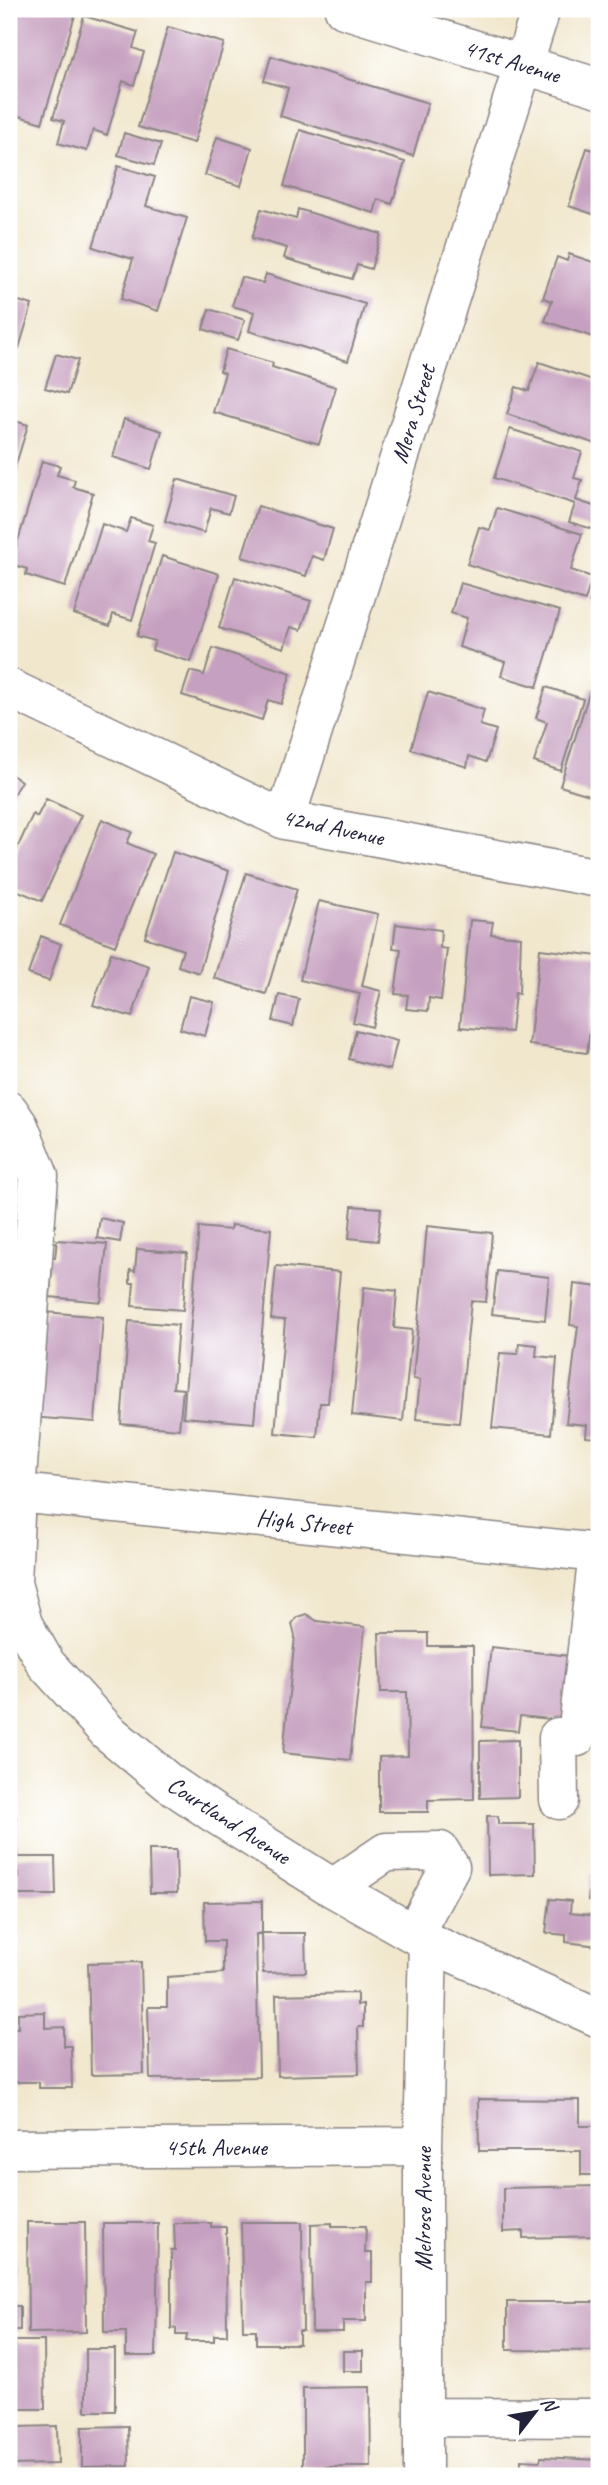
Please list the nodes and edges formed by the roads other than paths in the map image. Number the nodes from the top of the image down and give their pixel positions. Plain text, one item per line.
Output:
1 (344, 9) edge
2 (541, 9) edge
3 (523, 64) junction
4 (599, 88) edge
5 (9, 688) edge
6 (285, 820) junction
7 (599, 878) edge
8 (9, 1111) edge
9 (12, 1492) edge
10 (598, 1553) edge
11 (559, 1800) dead end
12 (333, 1888) junction
13 (421, 1938) junction
14 (599, 2018) edge
15 (423, 2146) junction
16 (9, 2149) edge
17 (424, 2417) junction
18 (599, 2418) edge
19 (423, 2476) edge

1 - 3 street, 41st Avenue
2 - 3 street, Mera Street
3 - 4 street, 41st Avenue
3 - 6 street, Mera Street
5 - 6 street, 42nd Avenue
6 - 7 street, 42nd Avenue
8 - 9 street, Courtland Avenue
9 - 10 street, High Street
9 - 12 street, Courtland Avenue
10 - 11 street
12 - 13 street, Courtland Avenue
12 - 13 street
13 - 14 street, Courtland Avenue
13 - 15 street, Melrose Avenue
15 - 16 street, 45th Avenue
15 - 17 street, Melrose Avenue
17 - 18 street
17 - 19 street, Melrose Avenue

